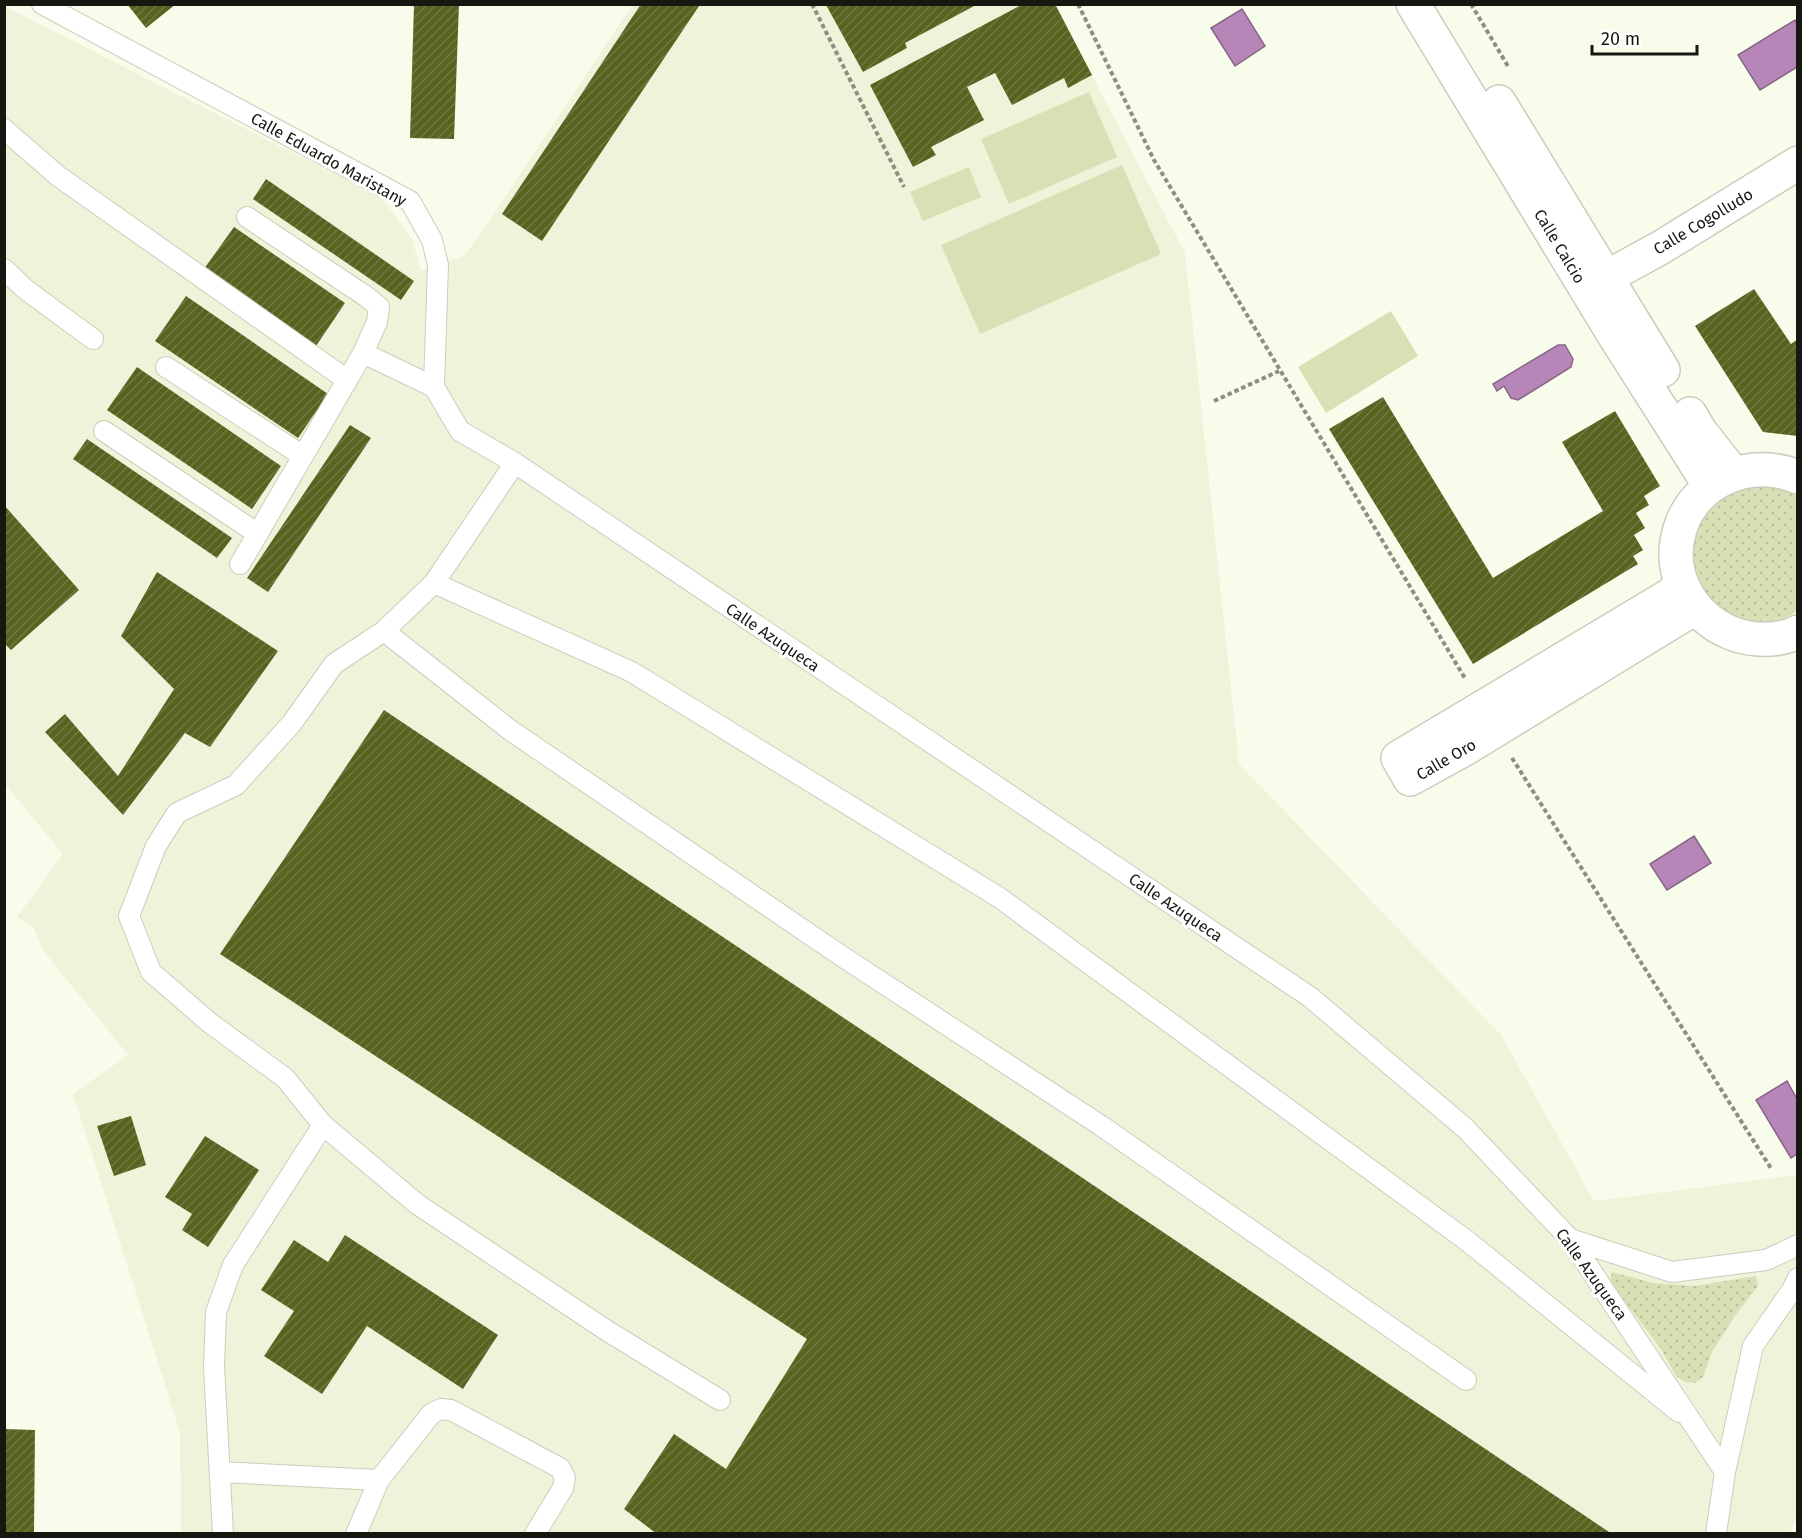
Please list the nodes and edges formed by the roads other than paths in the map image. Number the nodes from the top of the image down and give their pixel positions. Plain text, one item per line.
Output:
1 (42, 4) edge
2 (1413, 4) edge
3 (1439, 4) edge
4 (4, 129) edge
5 (1797, 163) edge
6 (247, 216) dead end
7 (4, 269) edge
8 (1607, 277) junction
9 (93, 339) dead end
10 (363, 353) junction
11 (166, 367) dead end
12 (347, 380) junction
13 (434, 387) junction
14 (104, 431) dead end
15 (303, 456) junction
16 (515, 464) junction
17 (1797, 477) edge
18 (1721, 480) junction
19 (258, 534) junction
20 (240, 564) dead end
21 (1681, 582) junction
22 (434, 583) junction
23 (1698, 611) junction
24 (384, 631) junction
25 (1797, 632) edge
26 (324, 1125) junction
27 (1570, 1239) junction
28 (1797, 1245) edge
29 (1796, 1285) edge
30 (1467, 1380) dead end
31 (720, 1400) dead end
32 (1693, 1423) junction
33 (220, 1472) junction
34 (1725, 1472) junction
35 (380, 1480) junction
36 (223, 1533) edge
37 (356, 1533) edge
38 (535, 1533) edge
39 (1716, 1533) edge

1 - 13 lane, Calle Eduardo Maristany
2 - 18 street, Calle Calcio
3 - 8 street, Calle Calcio
4 - 12 lane
5 - 8 street, Calle Cogolludo
6 - 10 lane
7 - 9 lane
8 - 18 street, Calle Calcio
10 - 12 lane
10 - 13 lane
11 - 15 lane
12 - 15 lane
13 - 16 lane
14 - 19 lane
15 - 19 lane
16 - 22 lane
16 - 27 lane, Calle Azuqueca
17 - 18 street
18 - 21 street
19 - 20 lane
21 - 23 street
21 - 23 street, Calle Oro
22 - 24 lane
22 - 32 lane
23 - 25 street
24 - 26 lane
24 - 30 lane
26 - 31 lane
26 - 33 lane
27 - 28 lane
27 - 32 lane, Calle Azuqueca
29 - 34 lane
32 - 34 lane, Calle Azuqueca
33 - 35 lane
33 - 36 lane
34 - 39 lane
35 - 37 lane
35 - 38 lane

